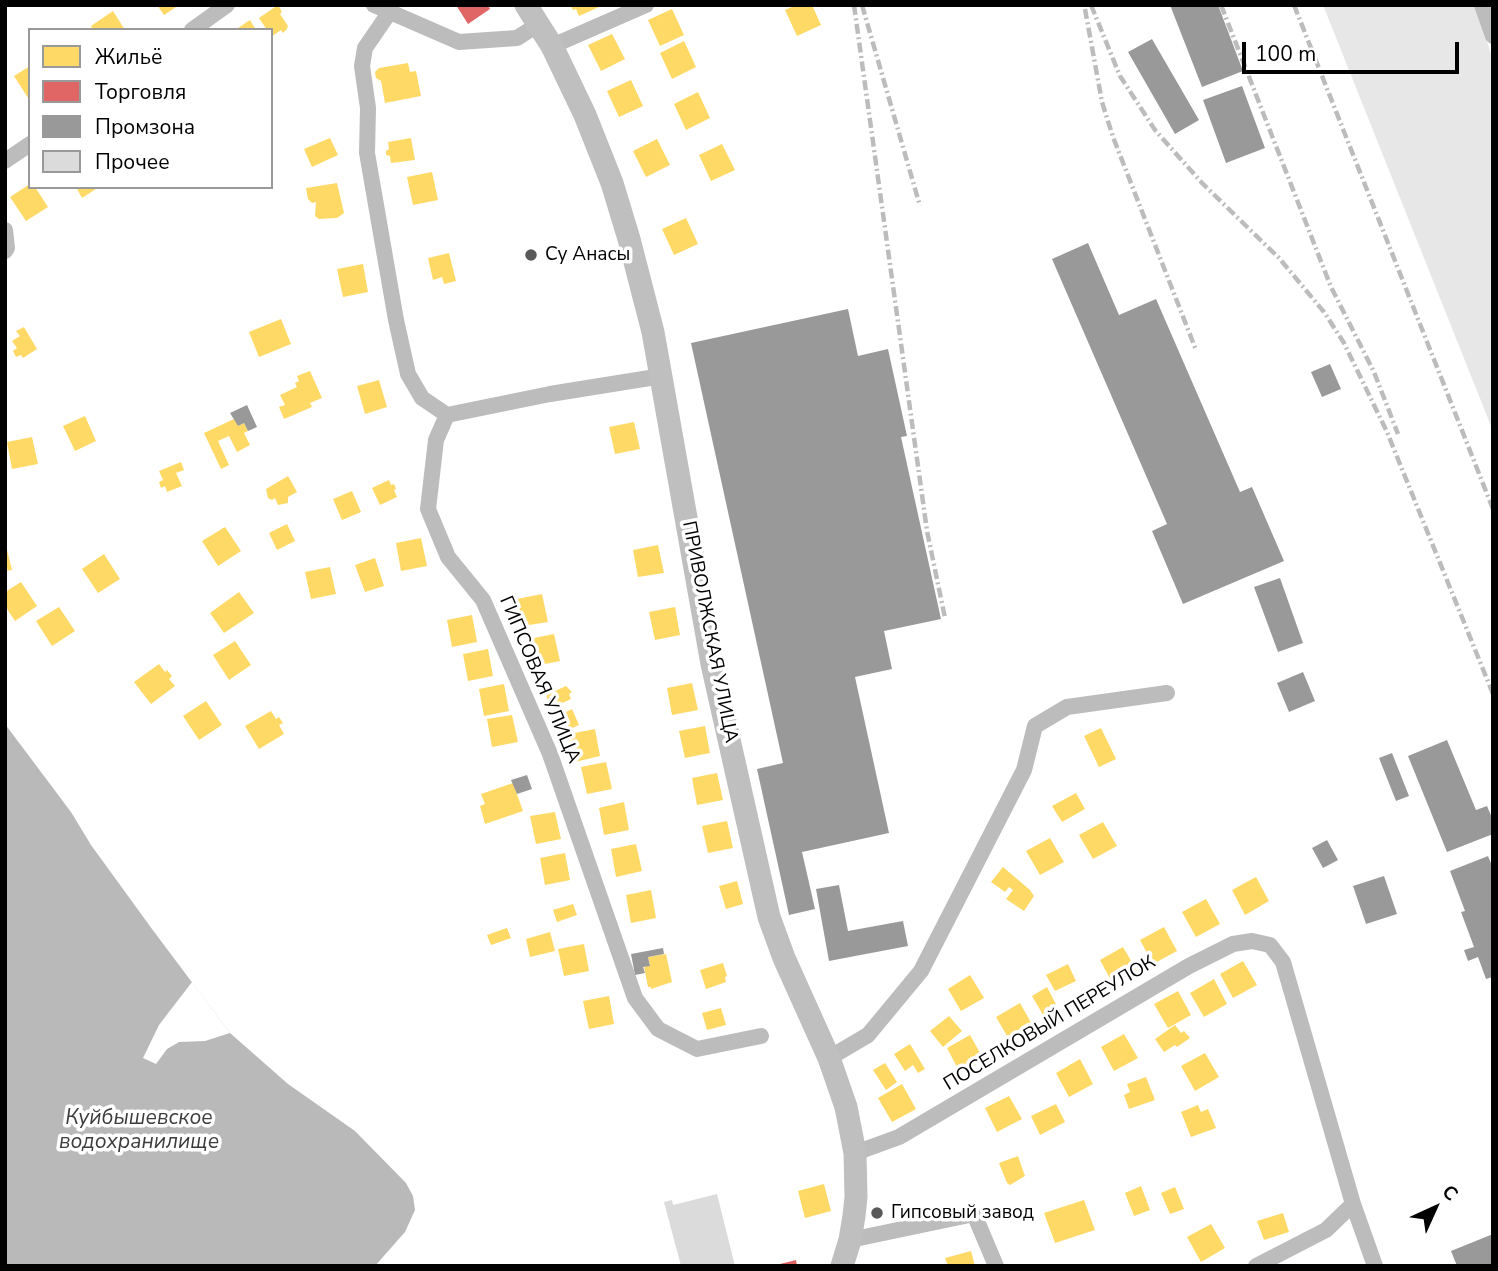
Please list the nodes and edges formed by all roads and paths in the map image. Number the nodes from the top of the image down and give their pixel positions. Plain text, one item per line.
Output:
1 (227, 5) edge
2 (374, 5) edge
3 (646, 5) edge
4 (1482, 5) edge
5 (389, 13) junction
6 (532, 15) edge
7 (195, 28) edge
8 (1493, 36) edge
9 (552, 46) junction
10 (28, 145) edge
11 (5, 161) edge
12 (5, 230) edge
13 (5, 251) edge
14 (662, 376) junction
15 (447, 415) junction
16 (1167, 693) dead end
17 (761, 1036) dead end
18 (829, 1058) junction
19 (855, 1153) junction
20 (1353, 1204) junction
21 (850, 1240) junction
22 (842, 1266) edge
23 (996, 1266) edge
24 (1256, 1266) edge
25 (1375, 1266) edge

1 - 7 street
2 - 5 street
3 - 9 street
4 - 8 street
5 - 6 street
5 - 15 street
6 - 9 main road, ПРИВОЛЖСКАЯ УЛИЦА
9 - 14 main road, ПРИВОЛЖСКАЯ УЛИЦА
10 - 11 street
12 - 13 street
14 - 15 street
14 - 18 main road, ПРИВОЛЖСКАЯ УЛИЦА
15 - 17 street, ГИПСОВАЯ УЛИЦА
16 - 18 street
18 - 19 main road, ПРИВОЛЖСКАЯ УЛИЦА
19 - 20 street, ПОСЕЛКОВЫЙ ПЕРЕУЛОК
19 - 21 main road, ПРИВОЛЖСКАЯ УЛИЦА
20 - 24 street
20 - 25 street
21 - 22 main road, ПРИВОЛЖСКАЯ УЛИЦА
21 - 23 street

